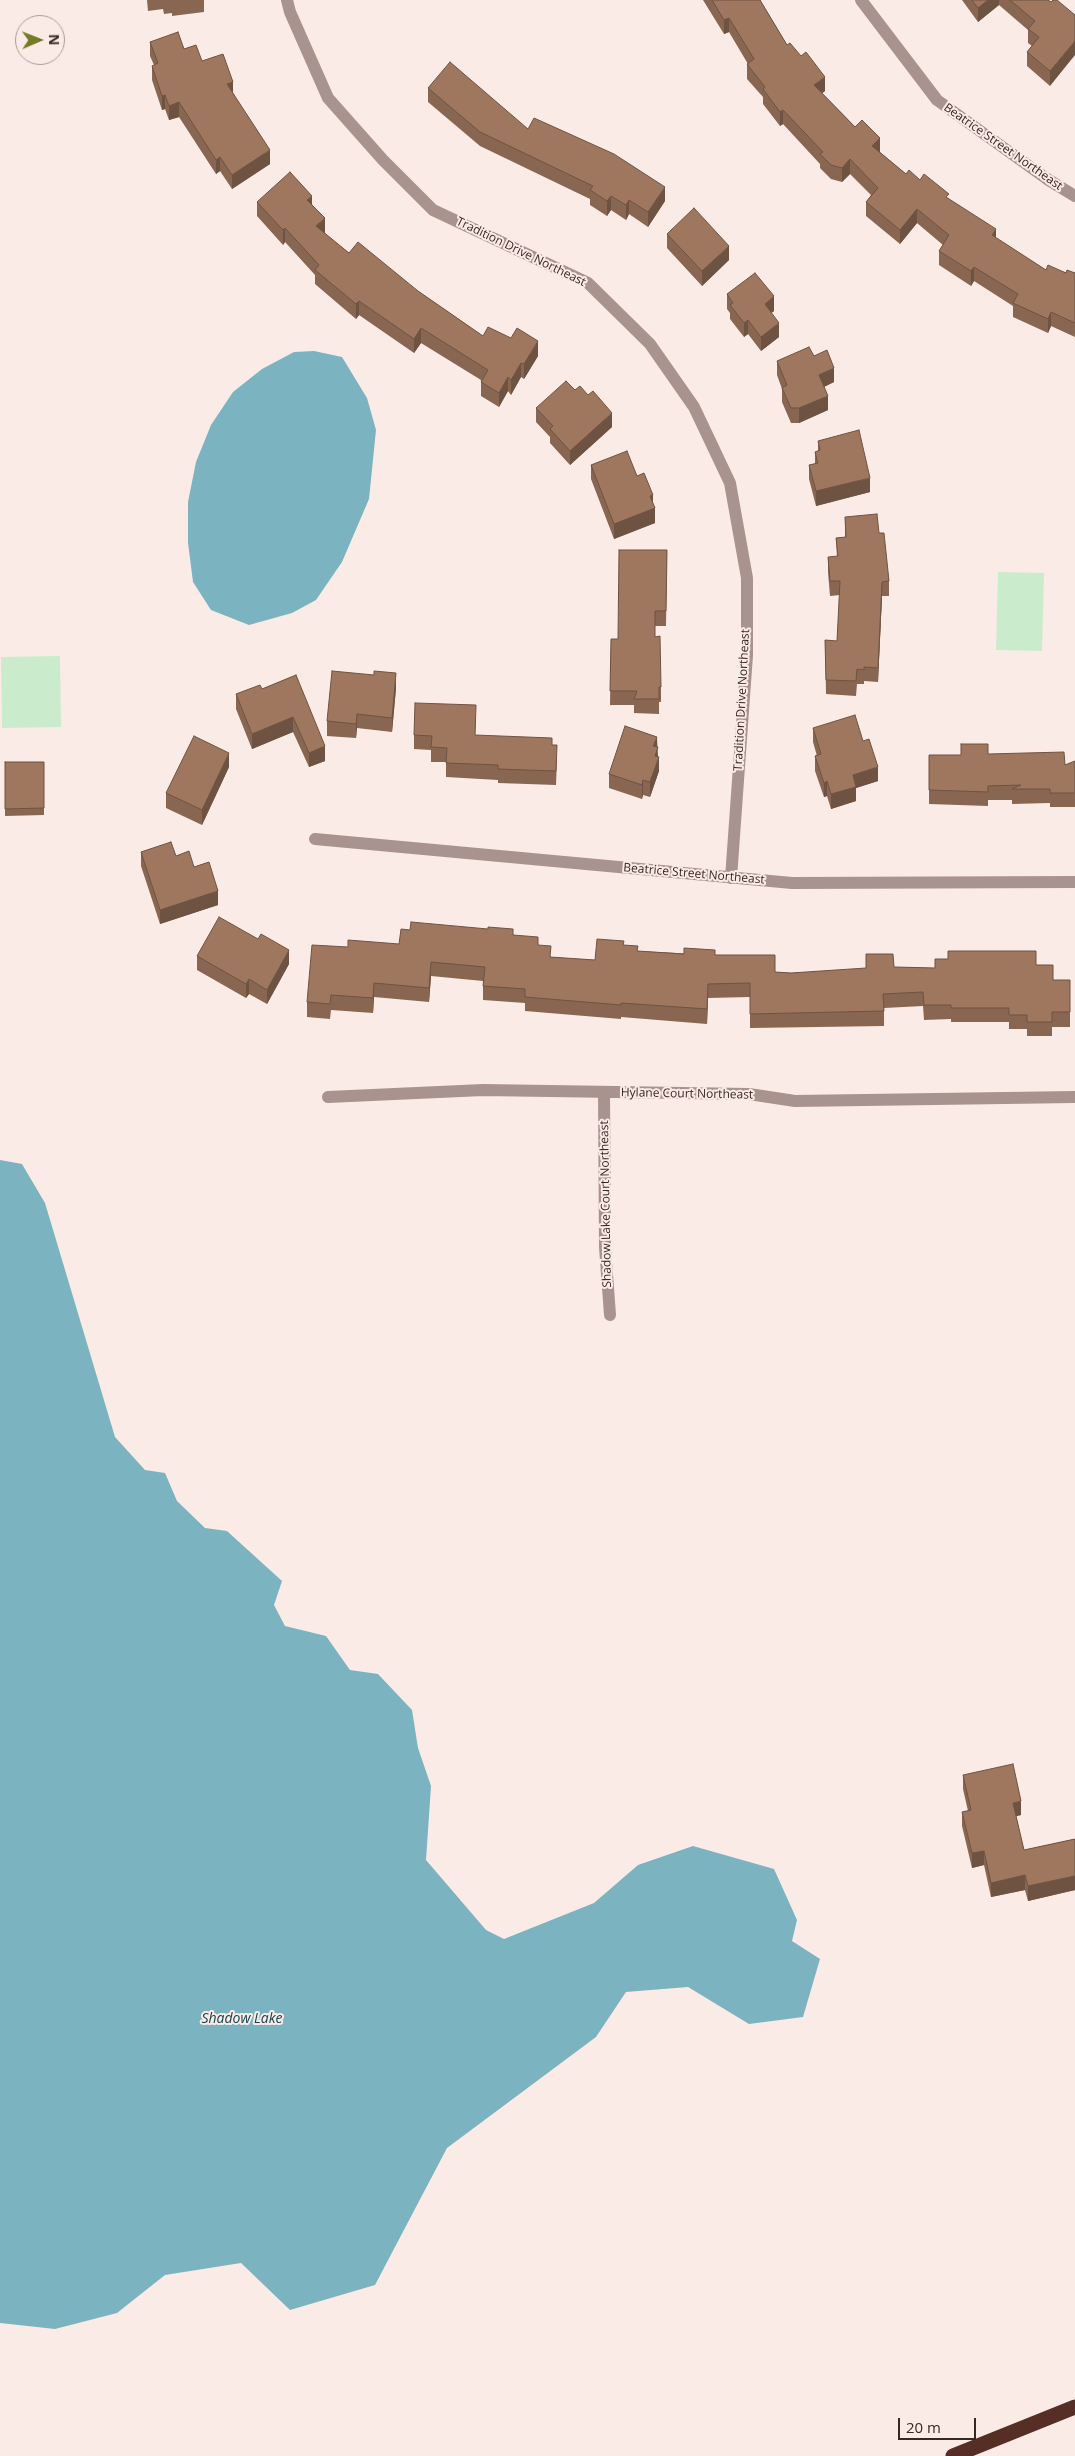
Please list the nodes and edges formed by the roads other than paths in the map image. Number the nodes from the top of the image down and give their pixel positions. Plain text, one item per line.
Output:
1 (287, 0) edge
2 (861, 0) edge
3 (1075, 196) edge
4 (315, 839) dead end
5 (730, 878) junction
6 (1075, 882) edge
7 (604, 1092) junction
8 (328, 1097) dead end
9 (1075, 1097) edge
10 (610, 1315) dead end
11 (1075, 2408) edge
12 (953, 2456) edge

1 - 5 street, Tradition Drive Northeast
2 - 3 street, Beatrice Street Northeast
4 - 5 street, Beatrice Street Northeast
5 - 6 street, Beatrice Street Northeast
7 - 8 street, Hylane Court Northeast
7 - 9 street, Hylane Court Northeast
7 - 10 street, Shadow Lake Court Northeast
11 - 12 highway

